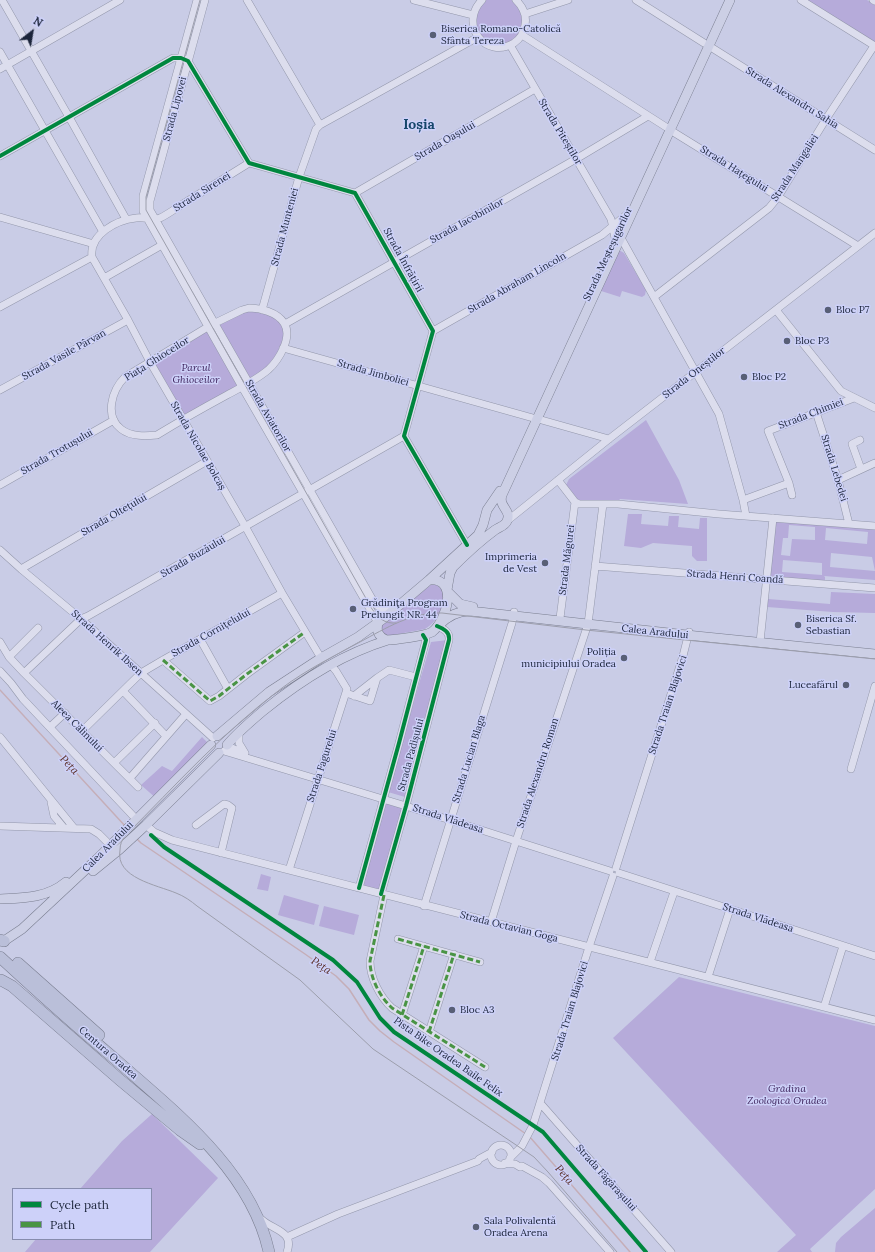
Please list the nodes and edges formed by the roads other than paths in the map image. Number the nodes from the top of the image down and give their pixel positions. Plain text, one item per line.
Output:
1 (2, 0) edge
2 (120, 0) edge
3 (197, 0) edge
4 (205, 0) edge
5 (247, 0) edge
6 (414, 0) edge
7 (482, 0) edge
8 (516, 0) edge
9 (568, 0) edge
10 (636, 0) edge
11 (724, 0) edge
12 (730, 0) edge
13 (802, 0) edge
14 (433, 2) edge
15 (525, 14) junction
16 (473, 15) junction
17 (522, 35) junction
18 (478, 37) junction
19 (707, 44) junction
20 (510, 45) junction
21 (875, 46) edge
22 (31, 50) junction
23 (0, 52) edge
24 (184, 59) junction
25 (8, 65) junction
26 (0, 69) edge
27 (535, 89) junction
28 (648, 116) junction
29 (69, 117) junction
30 (826, 119) junction
31 (320, 125) junction
32 (668, 128) junction
33 (45, 130) junction
34 (875, 150) edge
35 (0, 156) edge
36 (576, 159) junction
37 (249, 163) junction
38 (299, 176) junction
39 (355, 192) junction
40 (778, 196) junction
41 (626, 215) junction
42 (0, 217) edge
43 (146, 218) junction
44 (154, 218) junction
45 (126, 219) junction
46 (610, 219) junction
47 (619, 221) junction
48 (612, 227) junction
49 (103, 232) junction
50 (875, 233) edge
51 (602, 235) junction
52 (618, 238) junction
53 (94, 244) junction
54 (162, 245) junction
55 (858, 246) junction
56 (92, 256) junction
57 (394, 261) junction
58 (104, 278) junction
59 (654, 298) junction
60 (0, 307) edge
61 (262, 310) junction
62 (776, 310) junction
63 (128, 320) junction
64 (284, 324) junction
65 (212, 325) junction
66 (433, 331) junction
67 (283, 348) junction
68 (150, 362) junction
69 (695, 373) junction
70 (249, 383) junction
71 (418, 386) junction
72 (242, 387) junction
73 (0, 390) edge
74 (854, 398) junction
75 (875, 408) edge
76 (816, 412) junction
77 (535, 418) junction
78 (114, 420) junction
79 (183, 420) junction
80 (404, 436) junction
81 (609, 439) junction
82 (860, 440) dead end
83 (207, 461) junction
84 (875, 463) edge
85 (861, 469) junction
86 (558, 480) junction
87 (838, 480) junction
88 (789, 483) junction
89 (0, 485) edge
90 (311, 490) junction
91 (304, 493) junction
92 (792, 495) dead end
93 (743, 500) junction
94 (575, 502) junction
95 (603, 504) junction
96 (490, 507) junction
97 (508, 514) junction
98 (746, 516) junction
99 (486, 517) junction
100 (773, 518) junction
101 (849, 524) junction
102 (245, 526) junction
103 (875, 526) edge
104 (499, 527) junction
105 (467, 546) junction
106 (0, 550) edge
107 (595, 566) junction
108 (21, 570) junction
109 (429, 580) junction
110 (767, 580) junction
111 (875, 588) edge
112 (447, 591) junction
113 (282, 593) junction
114 (393, 611) junction
115 (514, 614) junction
116 (560, 618) junction
117 (81, 619) junction
118 (378, 623) junction
119 (588, 623) junction
120 (438, 625) junction
121 (38, 628) dead end
122 (305, 632) junction
123 (689, 634) junction
124 (423, 635) junction
125 (200, 639) junction
126 (388, 640) junction
127 (761, 641) junction
128 (0, 642) edge
129 (875, 651) edge
130 (875, 654) edge
131 (9, 657) junction
132 (321, 658) junction
133 (163, 660) junction
134 (330, 665) junction
135 (0, 671) edge
136 (24, 673) junction
137 (141, 674) junction
138 (416, 677) junction
139 (377, 678) junction
140 (875, 686) edge
141 (228, 689) junction
142 (123, 691) junction
143 (346, 693) junction
144 (354, 696) junction
145 (64, 714) junction
146 (186, 714) junction
147 (155, 723) junction
148 (50, 727) junction
149 (82, 731) junction
150 (239, 732) junction
151 (166, 736) junction
152 (0, 737) edge
153 (214, 740) junction
154 (0, 743) edge
155 (224, 749) junction
156 (246, 755) junction
157 (15, 756) junction
158 (262, 762) junction
159 (114, 763) junction
160 (851, 768) dead end
161 (130, 778) junction
162 (318, 779) junction
163 (138, 787) dead end
164 (383, 799) junction
165 (51, 800) junction
166 (406, 806) junction
167 (135, 820) junction
168 (450, 820) junction
169 (196, 825) dead end
170 (0, 826) edge
171 (143, 827) junction
172 (64, 828) junction
173 (74, 828) junction
174 (516, 842) junction
175 (110, 845) junction
176 (221, 853) junction
177 (89, 867) junction
178 (289, 870) junction
179 (615, 872) junction
180 (359, 888) junction
181 (674, 892) junction
182 (383, 894) junction
183 (59, 895) junction
184 (0, 899) edge
185 (424, 906) junction
186 (730, 909) junction
187 (491, 922) junction
188 (398, 939) dead end
189 (2, 941) edge
190 (424, 946) junction
191 (843, 946) junction
192 (589, 947) junction
193 (454, 954) junction
194 (875, 956) edge
195 (0, 957) edge
196 (0, 961) edge
197 (18, 962) dead end
198 (480, 962) dead end
199 (650, 962) junction
200 (708, 977) junction
201 (1, 980) edge
202 (32, 989) junction
203 (824, 1007) junction
204 (402, 1015) junction
205 (875, 1020) edge
206 (429, 1032) junction
207 (485, 1067) dead end
208 (541, 1104) junction
209 (200, 1144) junction
210 (214, 1152) junction
211 (492, 1152) junction
212 (509, 1156) junction
213 (478, 1161) junction
214 (496, 1163) junction
215 (522, 1166) junction
216 (256, 1214) junction
217 (287, 1237) junction
218 (289, 1251) edge
219 (262, 1252) edge
220 (269, 1252) edge
221 (610, 1252) edge
222 (671, 1252) edge

1 - 22 street
2 - 22 street
3 - 24 street, Strada Lipovei
4 - 24 street, Strada Lipovei
5 - 31 street
6 - 14 street
7 - 16 street
8 - 15 street
9 - 15 street
10 - 19 street, Strada Alexandru Sahia
11 - 19 main road, Strada Meșteșugarilor
12 - 19 main road, Strada Meșteșugarilor
13 - 21 street
14 - 16 street
15 - 17 street
16 - 18 street
17 - 20 street
17 - 28 street, Strada Hațegului
18 - 20 street
18 - 31 street
19 - 30 street, Strada Alexandru Sahia
19 - 32 main road, Strada Meșteșugarilor
20 - 27 street, Strada Piteștilor
21 - 30 street, Strada Mangaliei
22 - 25 street
22 - 29 street
23 - 25 street
24 - 29 street
24 - 37 street
24 - 43 street, Strada Lipovei
24 - 44 street, Strada Lipovei
25 - 26 street
25 - 33 street
27 - 36 street, Strada Piteștilor
27 - 39 street, Strada Oașului
28 - 32 street, Strada Hațegului
28 - 36 street, Strada Iacobinilor
29 - 33 street
29 - 45 street
30 - 34 street, Strada Alexandru Sahia
30 - 40 street, Strada Mangaliei
31 - 38 street, Strada Munteniei
32 - 40 street, Strada Hațegului
32 - 41 main road, Strada Meșteșugarilor
32 - 52 main road, Strada Meșteșugarilor
33 - 35 street
33 - 49 street
36 - 46 street, Strada Piteștilor
36 - 57 street, Strada Iacobinilor
37 - 38 street
37 - 44 street, Strada Sirenei
38 - 39 street
38 - 61 street, Strada Munteniei
39 - 57 street, Strada Înfrățirii
40 - 55 street, Strada Hațegului
40 - 59 street, Strada Mangaliei
41 - 47 street, Strada Abraham Lincoln
41 - 52 main road, Strada Meșteșugarilor
42 - 53 street
43 - 44 street
43 - 45 street
43 - 54 street, Strada Aviatorilor
44 - 65 street, Strada Aviatorilor
45 - 49 street
46 - 47 street
46 - 48 street, Strada Piteștilor
47 - 48 street, Strada Abraham Lincoln
48 - 51 street, Strada Abraham Lincoln
48 - 52 street, Strada Piteștilor
49 - 53 street
50 - 55 street, Strada Oneștilor
51 - 52 street
51 - 66 street, Strada Abraham Lincoln
52 - 59 street, Strada Piteștilor
52 - 77 main road, Strada Meșteșugarilor
53 - 56 street
54 - 58 street
54 - 65 street, Strada Aviatorilor
55 - 62 street, Strada Oneștilor
56 - 58 street, Strada Nicolae Bolcaș
56 - 60 street
57 - 64 street, Strada Iacobinilor
57 - 66 street, Strada Înfrățirii
58 - 63 street, Strada Nicolae Bolcaș
59 - 69 street, Strada Piteștilor
61 - 64 street, Piața Ghioceilor
61 - 65 street, Piața Ghioceilor
62 - 69 street, Strada Oneștilor
62 - 74 street
63 - 68 street, Strada Nicolae Bolcaș
63 - 73 street, Strada Vasile Pârvan
64 - 67 street
65 - 68 street, Piața Ghioceilor
65 - 70 street, Strada Aviatorilor
65 - 72 street, Strada Aviatorilor
66 - 71 street
67 - 70 street
67 - 71 street, Strada Jimboliei
68 - 78 street, Piața Ghioceilor
68 - 79 street, Strada Nicolae Bolcaș
69 - 81 street, Strada Oneștilor
69 - 93 street, Strada Piteștilor
70 - 72 street
70 - 90 street, Strada Aviatorilor
71 - 77 street, Strada Jimboliei
71 - 80 street
72 - 79 street
72 - 91 street, Strada Aviatorilor
74 - 75 street
74 - 76 street, Strada Chimiei
76 - 87 street, Strada Lebedei
76 - 88 street, Strada Chimiei
77 - 81 street, Strada Jimboliei
77 - 96 main road, Strada Meșteșugarilor
77 - 97 main road, Strada Meșteșugarilor
78 - 79 street
78 - 89 street, Strada Trotușului
79 - 83 street, Strada Nicolae Bolcaș
80 - 90 street, Strada Buzăului
80 - 105 street
81 - 86 street, Strada Oneștilor
82 - 85 street
83 - 102 street, Strada Nicolae Bolcaș
83 - 108 street, Strada Oltețului
84 - 85 street
85 - 87 street
86 - 94 street
86 - 97 street, Strada Oneștilor
87 - 101 street, Strada Lebedei
88 - 92 street
88 - 93 street
90 - 91 street, Strada Buzăului
90 - 114 street, Strada Aviatorilor
91 - 102 street, Strada Buzăului
91 - 118 street, Strada Aviatorilor
93 - 98 street, Strada Piteștilor
94 - 95 street
94 - 116 street, Strada Măgurei
95 - 98 street
95 - 107 street, Strada Alexandru Roman
96 - 97 main road
96 - 99 main road
97 - 104 main road
98 - 100 street
99 - 104 main road
99 - 105 main road
100 - 101 street
100 - 110 street
101 - 103 street
102 - 113 street, Strada Nicolae Bolcaș
102 - 117 street, Strada Buzăului
104 - 112 main road
105 - 109 main road
106 - 108 street, Strada Henrik Ibsen
107 - 110 street, Strada Henri Coandă
107 - 119 street, Strada Alexandru Roman
108 - 117 street, Strada Henrik Ibsen
109 - 112 main road, Calea Aradului
109 - 114 main road, Calea Aradului
110 - 111 street, Strada Henri Coandă
110 - 127 street
112 - 115 main road, Calea Aradului
112 - 120 main road
113 - 122 street, Strada Nicolae Bolcaș
113 - 125 street, Strada Cornițelului
114 - 118 main road, Calea Aradului
115 - 116 main road, Calea Aradului
115 - 119 main road, Calea Aradului
115 - 120 main road, Calea Aradului
115 - 168 street, Strada Lucian Blaga
116 - 119 main road, Calea Aradului
117 - 136 street
117 - 137 street, Strada Henrik Ibsen
118 - 126 main road
118 - 132 main road, Calea Aradului
119 - 123 main road, Calea Aradului
119 - 174 street, Strada Alexandru Roman
120 - 124 main road, Calea Aradului
120 - 166 street, Strada Padișului
121 - 131 street
122 - 132 street, Strada Nicolae Bolcaș
122 - 141 street
123 - 127 main road, Calea Aradului
123 - 179 street, Strada Traian Blajovici
124 - 126 main road, Calea Aradului
124 - 138 street, Strada Padișului
125 - 133 street, Strada Cornițelului
125 - 141 street
126 - 134 main road, Calea Aradului
127 - 129 main road, Calea Aradului
127 - 130 main road, Calea Aradului
128 - 131 street, Aleea Călinului
131 - 136 street, Aleea Călinului
132 - 153 main road, Calea Aradului
133 - 137 street, Strada Cornițelului
133 - 141 street
134 - 143 street
134 - 150 main road, Calea Aradului
135 - 148 street
136 - 145 street, Aleea Călinului
137 - 142 street, Strada Cornițelului
137 - 146 street, Strada Henrik Ibsen
138 - 139 street
138 - 164 street, Strada Padișului
139 - 144 street
139 - 144 street
140 - 160 street
142 - 147 street
142 - 149 street, Strada Cornițelului
143 - 144 street
143 - 162 street, Strada Fagurelui
145 - 148 street
145 - 149 street, Aleea Călinului
146 - 151 street
146 - 153 street, Strada Henrik Ibsen
147 - 151 street
147 - 159 street
148 - 167 street
149 - 159 street, Aleea Călinului
150 - 155 main road, Calea Aradului
150 - 156 street
151 - 161 street
152 - 157 street
153 - 155 main road
153 - 155 main road
153 - 167 main road, Calea Aradului
154 - 157 street
155 - 156 street, Strada Vlădeasa
155 - 158 street, Strada Vlădeasa
155 - 171 main road, Calea Aradului
156 - 158 street, Strada Vlădeasa
157 - 165 street
158 - 162 street, Strada Vlădeasa
159 - 161 street, Aleea Călinului
161 - 163 street, Aleea Călinului
162 - 164 street, Strada Vlădeasa
162 - 178 street, Strada Fagurelui
164 - 166 street, Strada Vlădeasa
164 - 180 street, Strada Padișului
165 - 172 street
165 - 173 street
166 - 168 street, Strada Vlădeasa
166 - 182 street, Strada Padișului
167 - 175 main road, Calea Aradului
168 - 174 street, Strada Vlădeasa
168 - 185 street, Strada Lucian Blaga
169 - 176 street
170 - 172 street
171 - 176 street, Strada Octavian Goga
171 - 183 main road, Calea Aradului
172 - 173 street
173 - 175 street
174 - 179 street, Strada Vlădeasa
174 - 187 street, Strada Alexandru Roman
175 - 177 main road, Calea Aradului
176 - 178 street, Strada Octavian Goga
177 - 183 main road, Calea Aradului
177 - 184 main road
178 - 180 street, Strada Octavian Goga
179 - 181 street, Strada Vlădeasa
179 - 192 street, Strada Traian Blajovici
180 - 182 street, Strada Octavian Goga
181 - 186 street, Strada Vlădeasa
181 - 199 street
182 - 185 street, Strada Octavian Goga
182 - 204 street, Strada Padișului
183 - 189 main road, Calea Aradului
185 - 187 street, Strada Octavian Goga
186 - 191 street, Strada Vlădeasa
186 - 200 street
187 - 192 street, Strada Octavian Goga
188 - 190 street
190 - 193 street
190 - 204 street
191 - 194 street, Strada Vlădeasa
191 - 203 street
192 - 199 street, Strada Octavian Goga
192 - 208 street, Strada Traian Blajovici
193 - 198 street
193 - 206 street
195 - 202 highway, Centura Oradea
196 - 202 highway, Centura Oradea
197 - 210 highway
199 - 200 street, Strada Octavian Goga
200 - 203 street, Strada Octavian Goga
201 - 209 highway
202 - 209 highway, Centura Oradea
202 - 210 highway, Centura Oradea
203 - 205 street, Strada Octavian Goga
204 - 206 street, Strada Padișului
206 - 207 street, Strada Padișului
208 - 212 street, Strada Traian Blajovici
208 - 222 street, Strada Făgărașului
209 - 219 highway
210 - 216 highway
211 - 212 street
211 - 213 street
211 - 214 street
212 - 214 street
212 - 215 street
212 - 215 street
213 - 214 street
213 - 217 street
215 - 221 street
216 - 217 street
216 - 220 highway
217 - 218 street

